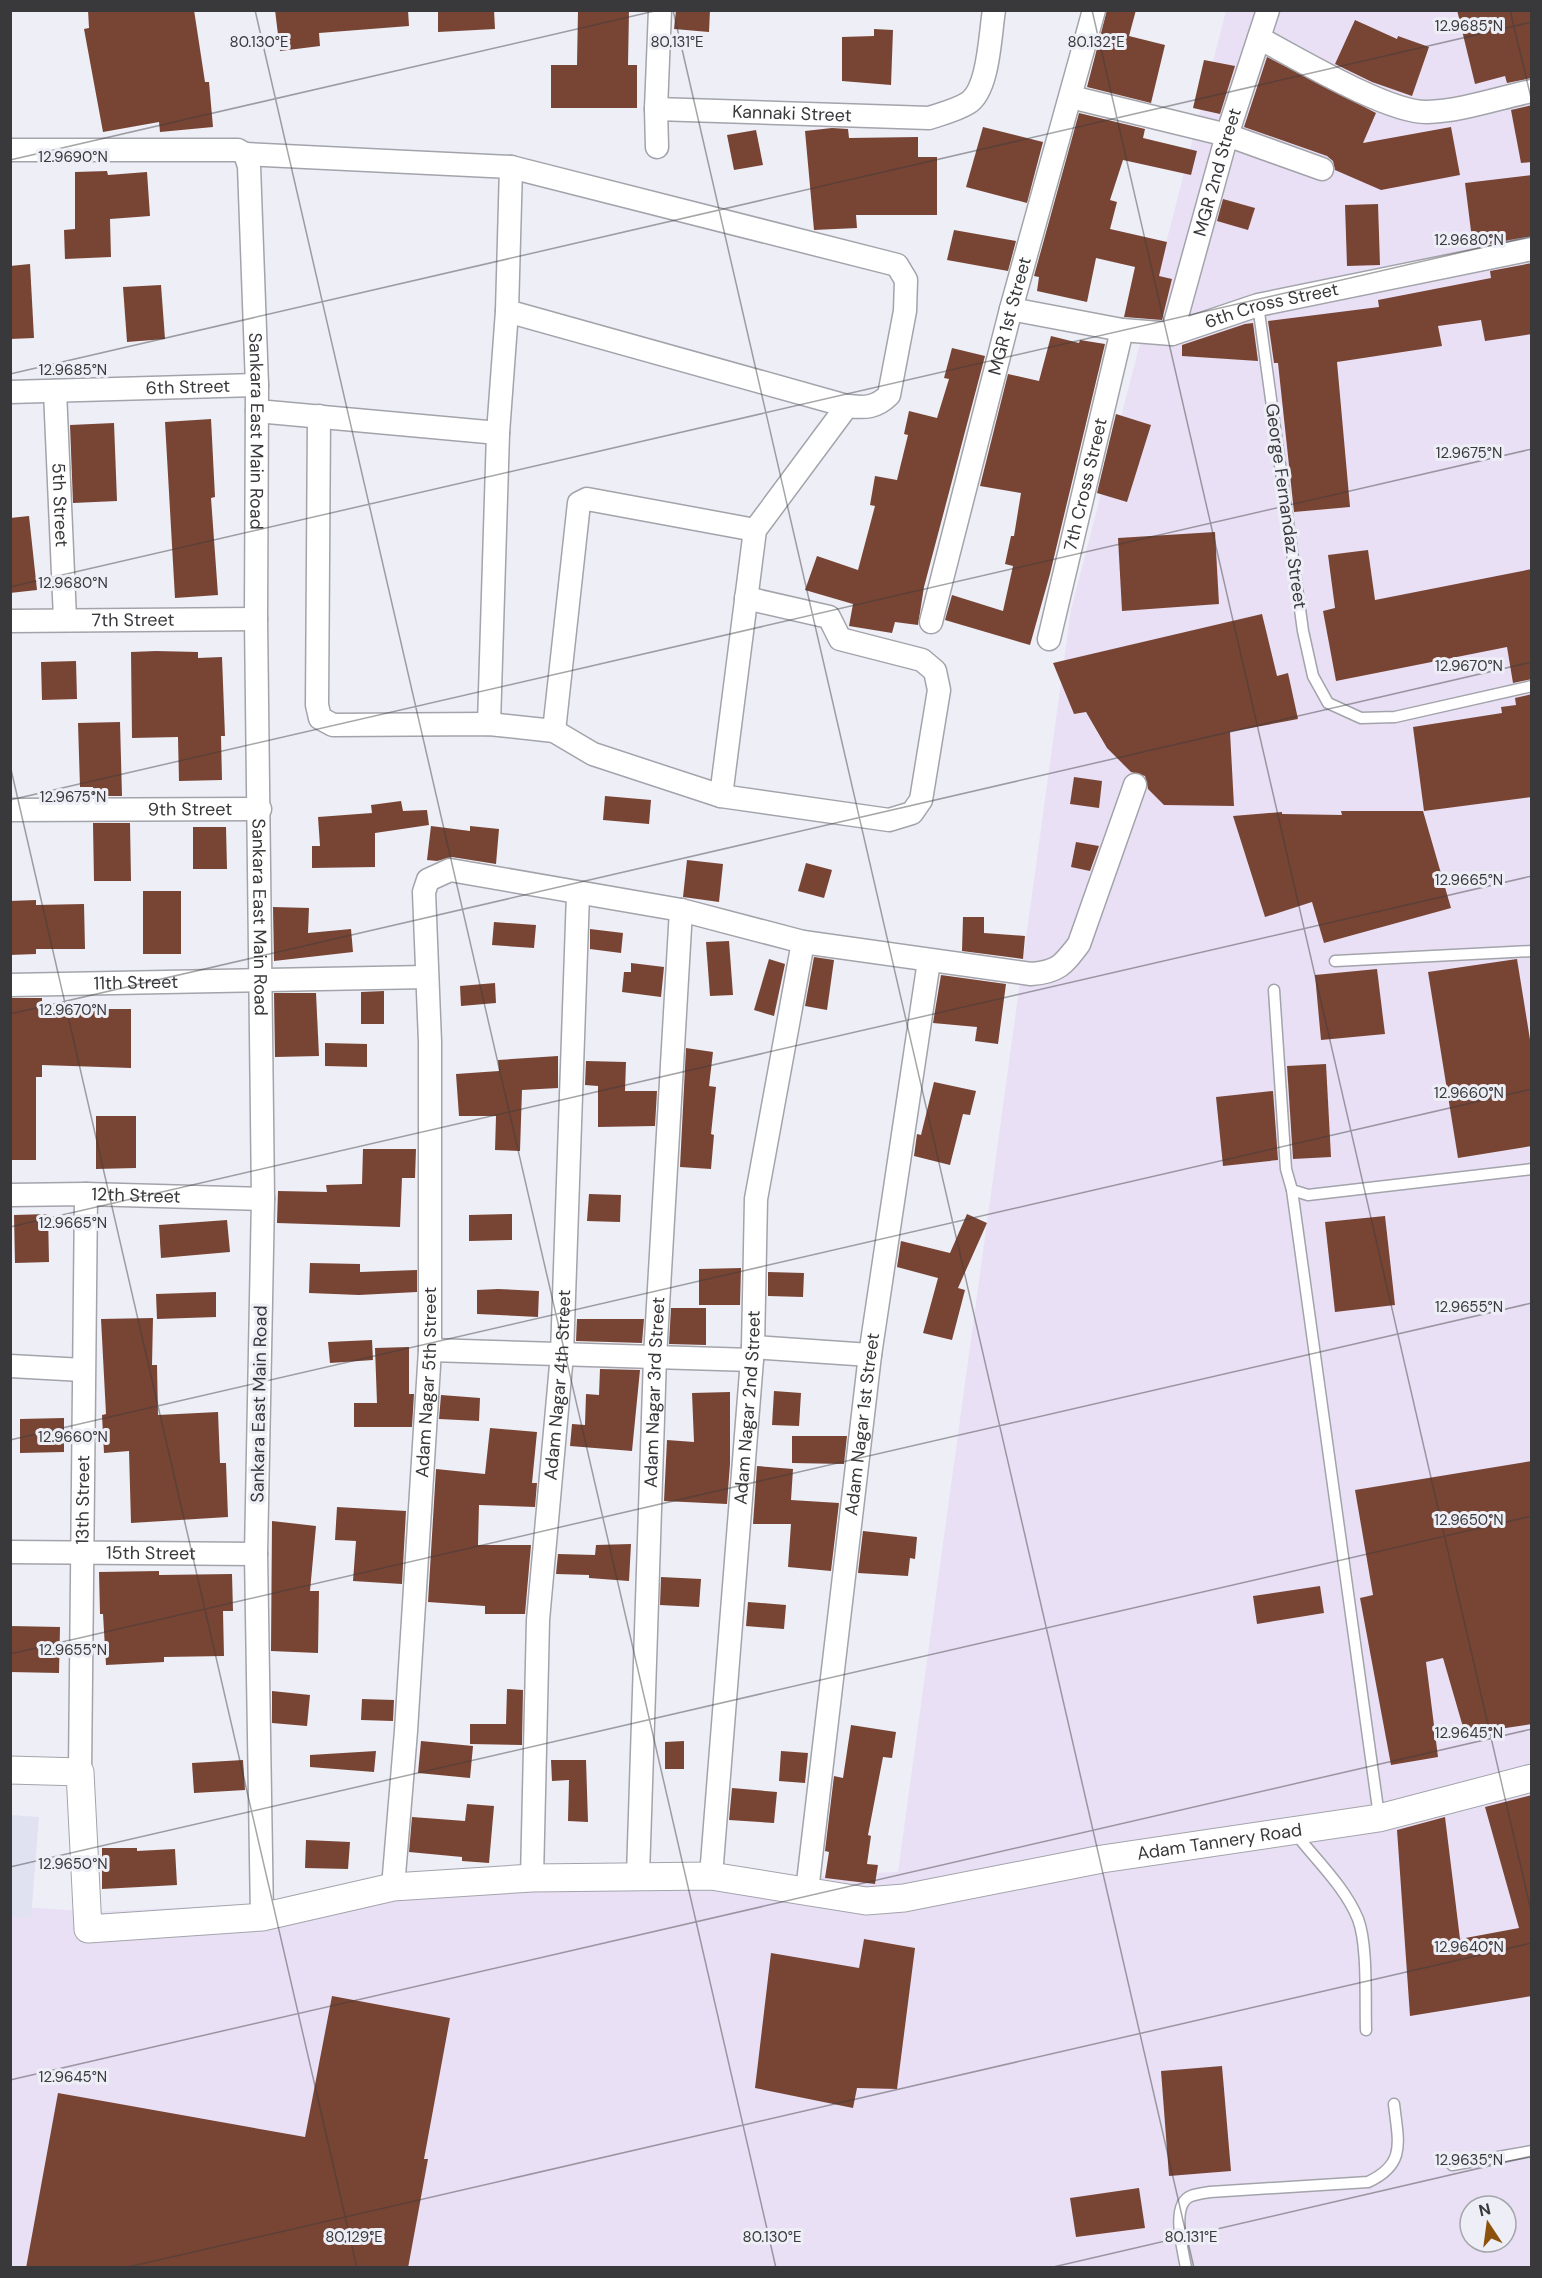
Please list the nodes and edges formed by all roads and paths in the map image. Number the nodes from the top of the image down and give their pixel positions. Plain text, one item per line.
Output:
1 (660, 10) edge
2 (994, 10) edge
3 (1095, 10) edge
4 (1268, 10) edge
5 (1259, 38) junction
6 (1532, 91) edge
7 (1071, 97) junction
8 (656, 109) junction
9 (1227, 135) junction
10 (657, 147) dead end
11 (10, 150) edge
12 (245, 154) junction
13 (511, 167) junction
14 (1322, 169) dead end
15 (1532, 249) edge
16 (1258, 305) junction
17 (1011, 309) junction
18 (507, 311) junction
19 (1122, 330) junction
20 (1173, 334) junction
21 (257, 385) junction
22 (55, 391) junction
23 (10, 392) edge
24 (848, 406) junction
25 (257, 411) junction
26 (319, 416) junction
27 (498, 433) junction
28 (755, 530) junction
29 (746, 598) junction
30 (65, 619) junction
31 (256, 619) junction
32 (10, 621) edge
33 (931, 622) dead end
34 (1049, 639) dead end
35 (1532, 686) edge
36 (489, 724) junction
37 (554, 731) junction
38 (1136, 785) dead end
39 (721, 796) junction
40 (260, 809) junction
41 (10, 810) edge
42 (578, 894) junction
43 (681, 910) junction
44 (803, 942) junction
45 (1532, 951) edge
46 (1335, 961) dead end
47 (929, 962) junction
48 (427, 977) junction
49 (261, 981) junction
50 (10, 984) edge
51 (1274, 990) dead end
52 (1532, 1169) edge
53 (1292, 1190) junction
54 (86, 1194) junction
55 (10, 1195) edge
56 (263, 1199) junction
57 (430, 1350) junction
58 (562, 1354) junction
59 (752, 1354) junction
60 (870, 1355) junction
61 (654, 1357) junction
62 (10, 1366) edge
63 (83, 1370) junction
64 (10, 1552) edge
65 (83, 1553) junction
66 (256, 1554) junction
67 (10, 1770) edge
68 (80, 1772) junction
69 (1532, 1778) edge
70 (1379, 1818) junction
71 (1293, 1830) junction
72 (638, 1875) junction
73 (711, 1876) junction
74 (532, 1878) junction
75 (393, 1887) junction
76 (807, 1891) junction
77 (262, 1917) junction
78 (1366, 2030) dead end
79 (1394, 2104) dead end
80 (1532, 2151) edge
81 (1452, 2165) dead end
82 (1186, 2268) edge

1 - 8 street
2 - 8 street, Kannaki Street
3 - 7 street, MGR 1st Street
4 - 5 street, MGR 2nd Street
5 - 6 street
5 - 9 street, MGR 2nd Street
7 - 9 street
7 - 17 street, MGR 1st Street
8 - 10 street
9 - 14 street
9 - 20 street, MGR 2nd Street
11 - 12 street
12 - 13 street
12 - 21 street, Sankara East Main Road
13 - 18 street
13 - 24 street
15 - 16 street, 6th Cross Street
16 - 20 street, 6th Cross Street
16 - 35 lane, George Fernandaz Street
17 - 19 street, 6th Cross Street
17 - 33 street, MGR 1st Street
18 - 24 street
18 - 27 street
19 - 20 street, 6th Cross Street
19 - 34 street, 7th Cross Street
21 - 22 street, 6th Street
21 - 25 street, Sankara East Main Road
22 - 23 street, 6th Street
22 - 30 street, 5th Street
24 - 28 street
25 - 26 street
25 - 31 street, Sankara East Main Road
26 - 27 street
26 - 36 street
27 - 36 street
28 - 29 street
28 - 37 street
29 - 39 street
29 - 39 street
30 - 31 street, 7th Street
30 - 32 street, 7th Street
31 - 40 street, Sankara East Main Road
36 - 37 street
37 - 39 street
38 - 47 street
40 - 41 street, 9th Street
40 - 49 street, Sankara East Main Road
42 - 43 street
42 - 48 street, Adam Nagar 5th Street
42 - 58 street, Adam Nagar 4th Street
43 - 44 street
43 - 61 street, Adam Nagar 3rd Street
44 - 47 street
44 - 59 street, Adam Nagar 2nd Street
45 - 46 lane
47 - 60 street, Adam Nagar 1st Street
48 - 49 street, 11th Street
48 - 57 street, Adam Nagar 5th Street
49 - 50 street, 11th Street
49 - 56 street, Sankara East Main Road
51 - 53 lane
52 - 53 lane
53 - 70 lane
54 - 55 street, 12th Street
54 - 56 street, 12th Street
54 - 63 street, 13th Street
56 - 66 street, Sankara East Main Road
57 - 58 street
57 - 75 street, Adam Nagar 5th Street
58 - 61 street
58 - 74 street, Adam Nagar 4th Street
59 - 60 street
59 - 61 street
59 - 73 street, Adam Nagar 2nd Street
60 - 76 street, Adam Nagar 1st Street
61 - 72 street, Adam Nagar 3rd Street
62 - 63 street
63 - 65 street, 13th Street
64 - 65 street, 15th Street
65 - 66 street, 15th Street
65 - 68 street, 13th Street
66 - 77 street, Sankara East Main Road
67 - 68 street
68 - 77 street, Adam Tannery Road
69 - 70 street, Adam Tannery Road
70 - 71 street, Adam Tannery Road
71 - 76 street, Adam Tannery Road
71 - 78 lane
72 - 73 street, Adam Tannery Road
72 - 74 street, Adam Tannery Road
73 - 76 street, Adam Tannery Road
74 - 75 street, Adam Tannery Road
75 - 77 street, Adam Tannery Road
79 - 82 lane
80 - 81 lane

